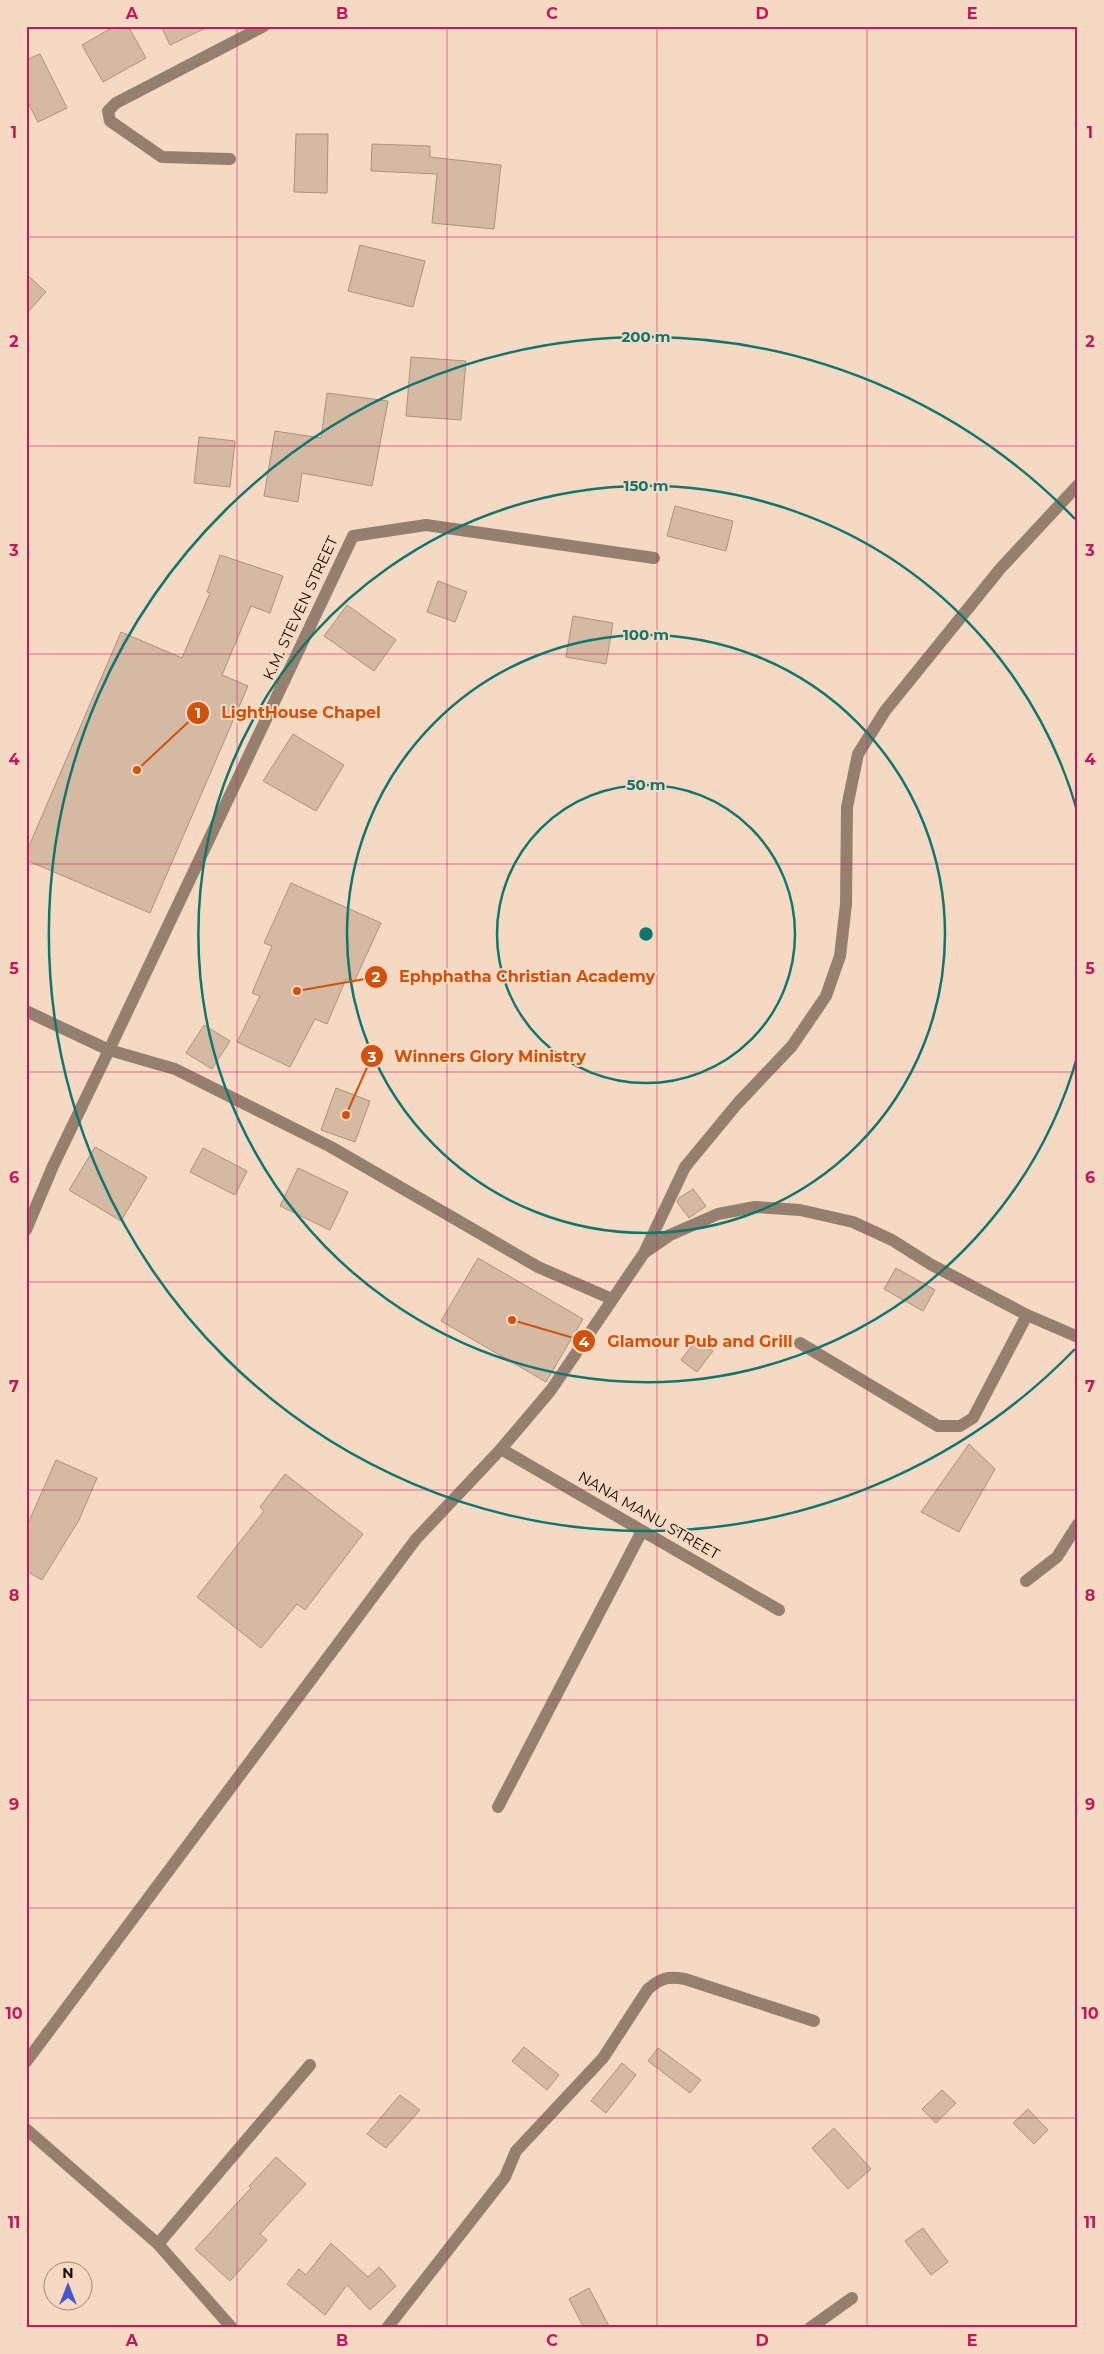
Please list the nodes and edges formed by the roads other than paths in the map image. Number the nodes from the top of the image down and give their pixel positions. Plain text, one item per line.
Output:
1 (264, 26) edge
2 (230, 159) dead end
3 (1078, 485) edge
4 (654, 558) dead end
5 (26, 1011) edge
6 (109, 1050) junction
7 (26, 1230) edge
8 (644, 1253) junction
9 (612, 1299) junction
10 (1027, 1315) junction
11 (1078, 1337) edge
12 (800, 1343) dead end
13 (501, 1449) junction
14 (1078, 1524) edge
15 (642, 1531) junction
16 (1026, 1581) dead end
17 (779, 1610) dead end
18 (498, 1807) dead end
19 (814, 2022) dead end
20 (26, 2062) edge
21 (310, 2065) dead end
22 (26, 2129) edge
23 (158, 2244) junction
24 (852, 2298) dead end
25 (232, 2328) edge
26 (386, 2328) edge
27 (810, 2328) edge

1 - 2 street
3 - 8 street
4 - 6 street, K.M. STEVEN STREET
5 - 6 street
6 - 7 street
6 - 9 street
8 - 9 street
8 - 10 street
9 - 13 street
10 - 11 street
10 - 12 street
13 - 15 street, NANA MANU STREET
13 - 20 street
14 - 16 street
15 - 17 street, NANA MANU STREET
15 - 18 street
19 - 26 street
21 - 23 street
22 - 23 street
23 - 25 street
24 - 27 street

